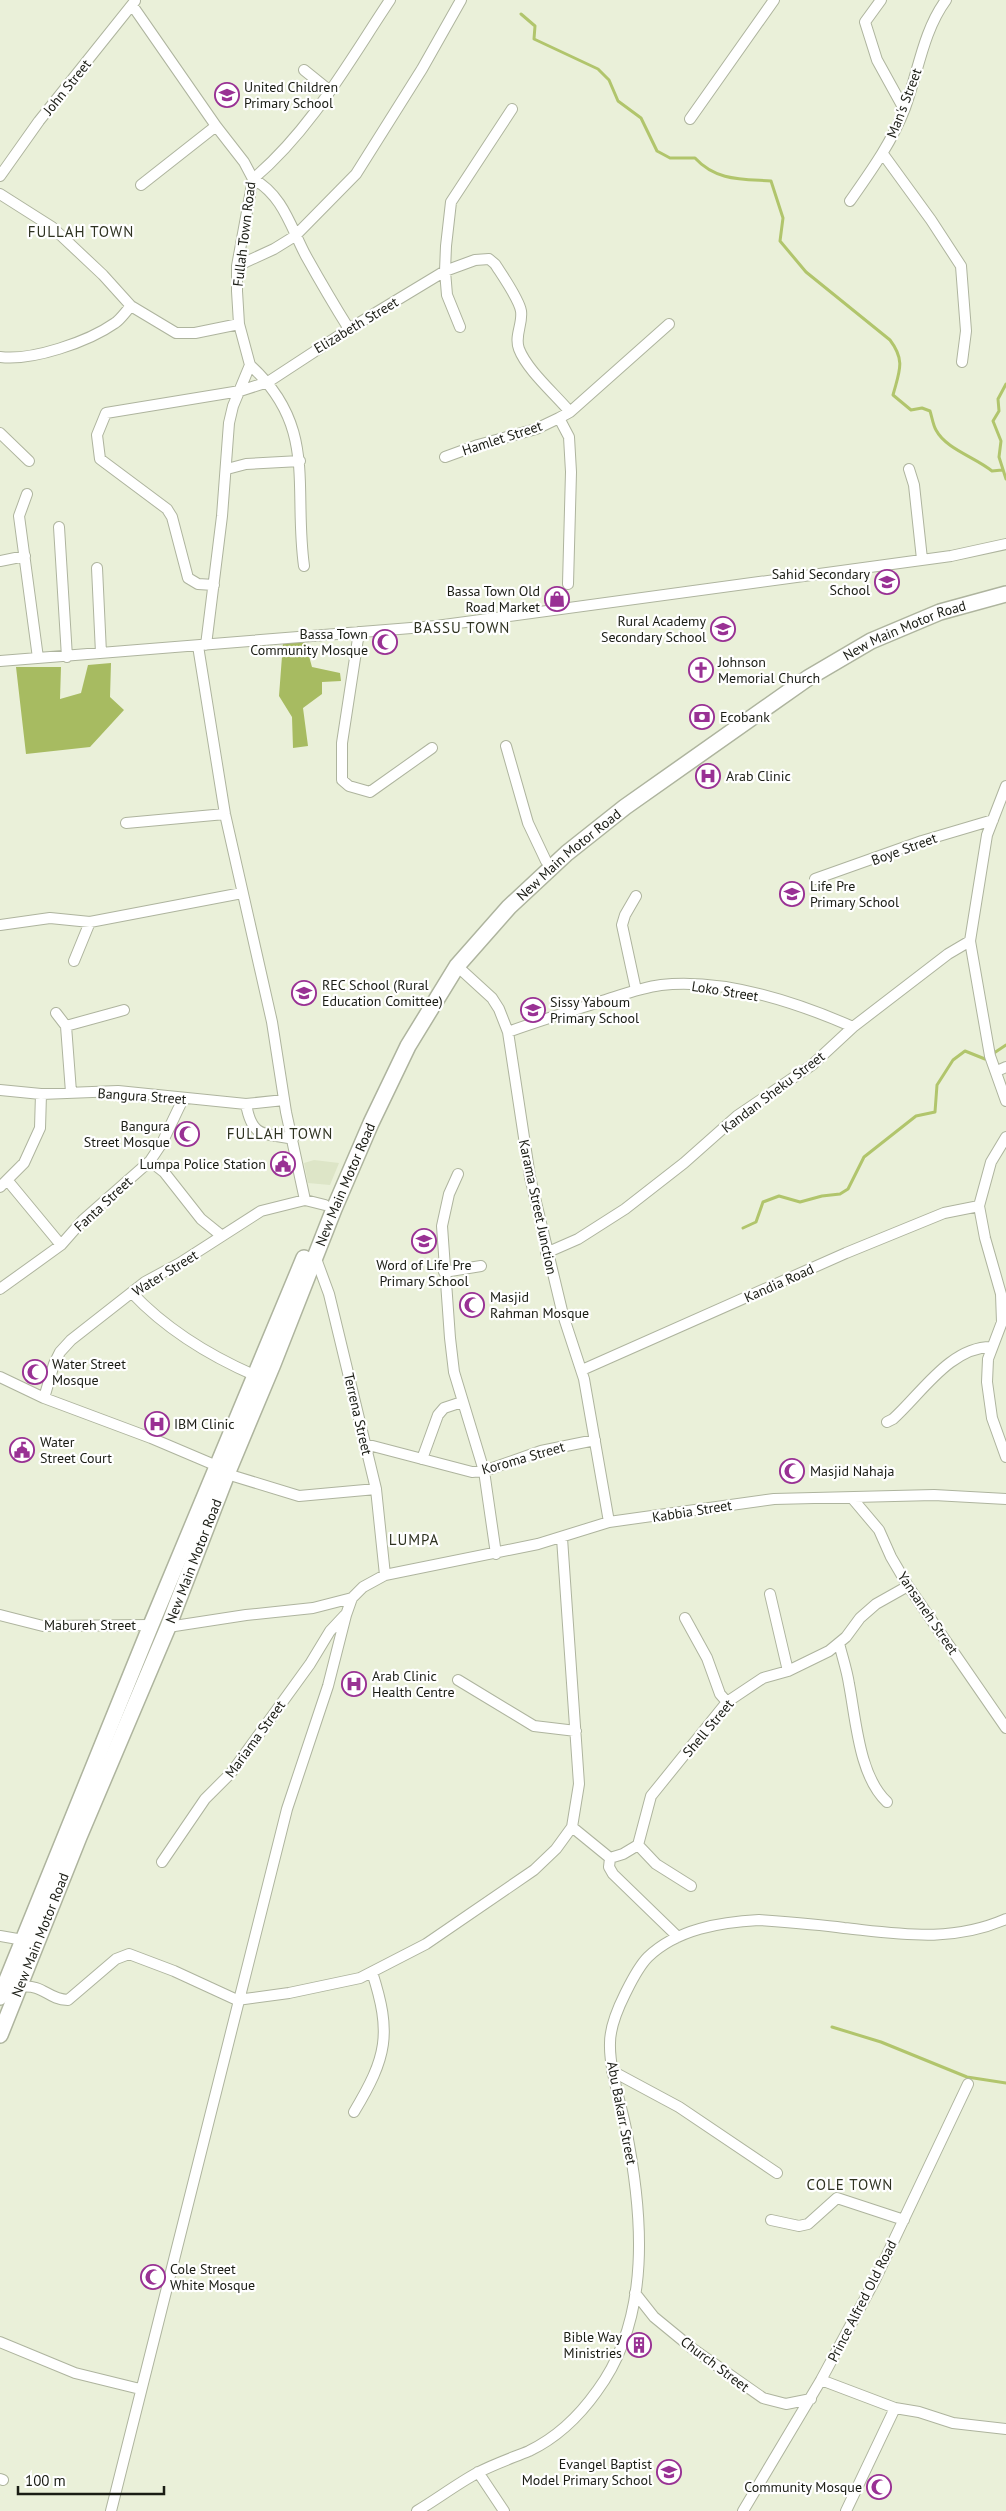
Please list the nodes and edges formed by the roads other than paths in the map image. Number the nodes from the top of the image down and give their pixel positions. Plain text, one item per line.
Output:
1 (390, 0) edge
2 (461, 0) edge
3 (774, 0) edge
4 (882, 0) edge
5 (946, 0) edge
6 (134, 2) edge
7 (304, 70) dead end
8 (330, 91) junction
9 (904, 108) junction
10 (512, 109) dead end
11 (690, 119) dead end
12 (216, 126) junction
13 (883, 154) junction
14 (0, 176) edge
15 (253, 179) junction
16 (141, 184) dead end
17 (0, 194) edge
18 (850, 201) dead end
19 (295, 236) junction
20 (238, 266) junction
21 (445, 271) junction
22 (132, 306) junction
23 (239, 324) junction
24 (669, 324) dead end
25 (460, 327) dead end
26 (349, 329) junction
27 (0, 357) edge
28 (962, 362) dead end
29 (250, 364) junction
30 (268, 382) junction
31 (240, 392) junction
32 (570, 412) junction
33 (559, 418) junction
34 (0, 433) edge
35 (445, 457) dead end
36 (29, 461) dead end
37 (300, 461) junction
38 (227, 469) junction
39 (909, 469) dead end
40 (27, 494) dead end
41 (59, 527) dead end
42 (1006, 544) edge
43 (25, 556) junction
44 (922, 559) junction
45 (0, 560) edge
46 (304, 566) dead end
47 (96, 568) dead end
48 (568, 584) dead end
49 (214, 585) junction
50 (1006, 586) edge
51 (1006, 594) edge
52 (359, 632) junction
53 (202, 645) junction
54 (101, 653) junction
55 (67, 656) junction
56 (38, 658) junction
57 (0, 661) edge
58 (506, 746) dead end
59 (432, 748) dead end
60 (1006, 786) edge
61 (225, 814) junction
62 (993, 820) junction
63 (126, 823) dead end
64 (546, 861) junction
65 (815, 879) dead end
66 (242, 893) junction
67 (636, 896) dead end
68 (90, 922) junction
69 (0, 925) edge
70 (970, 941) junction
71 (74, 961) dead end
72 (457, 966) junction
73 (636, 990) junction
74 (124, 1010) dead end
75 (56, 1013) dead end
76 (66, 1026) junction
77 (853, 1027) junction
78 (508, 1032) junction
79 (1001, 1069) edge
80 (0, 1090) edge
81 (71, 1092) junction
82 (41, 1094) junction
83 (183, 1099) junction
84 (284, 1100) junction
85 (1006, 1100) edge
86 (246, 1104) junction
87 (1006, 1136) edge
88 (293, 1140) junction
89 (150, 1161) junction
90 (458, 1174) dead end
91 (4, 1184) edge
92 (305, 1200) junction
93 (325, 1205) junction
94 (979, 1206) junction
95 (222, 1236) junction
96 (61, 1245) junction
97 (546, 1253) junction
98 (315, 1256) junction
99 (481, 1266) dead end
100 (444, 1272) junction
101 (0, 1289) edge
102 (132, 1293) junction
103 (1004, 1303) edge
104 (991, 1347) junction
105 (582, 1370) junction
106 (256, 1376) junction
107 (0, 1377) edge
108 (44, 1398) junction
109 (462, 1402) junction
110 (887, 1422) dead end
111 (595, 1440) junction
112 (365, 1444) junction
113 (1006, 1457) edge
114 (422, 1459) junction
115 (222, 1470) junction
116 (484, 1471) junction
117 (376, 1490) junction
118 (852, 1498) junction
119 (1006, 1499) edge
120 (609, 1522) junction
121 (562, 1538) junction
122 (496, 1554) junction
123 (385, 1575) junction
124 (908, 1586) junction
125 (770, 1594) dead end
126 (352, 1598) junction
127 (0, 1614) edge
128 (346, 1615) junction
129 (684, 1618) dead end
130 (151, 1625) junction
131 (168, 1627) junction
132 (839, 1643) junction
133 (788, 1671) junction
134 (458, 1680) dead end
135 (727, 1702) junction
136 (1006, 1728) edge
137 (576, 1731) junction
138 (887, 1802) dead end
139 (572, 1827) junction
140 (638, 1845) junction
141 (610, 1858) junction
142 (162, 1862) dead end
143 (691, 1886) dead end
144 (1006, 1919) edge
145 (0, 1936) edge
146 (678, 1937) junction
147 (30, 1941) junction
148 (372, 1972) junction
149 (20, 1987) junction
150 (0, 1997) edge
151 (237, 2000) junction
152 (0, 2035) edge
153 (612, 2071) junction
154 (968, 2084) dead end
155 (354, 2112) dead end
156 (777, 2173) dead end
157 (771, 2220) dead end
158 (904, 2220) junction
159 (634, 2293) junction
160 (0, 2342) edge
161 (822, 2380) junction
162 (140, 2389) junction
163 (811, 2399) junction
164 (896, 2408) junction
165 (1006, 2429) edge
166 (478, 2472) junction
167 (111, 2511) edge
168 (417, 2511) edge
169 (504, 2511) edge
170 (743, 2511) edge
171 (848, 2511) edge

1 - 8 street
2 - 19 street
3 - 11 street
4 - 9 street
5 - 9 street, Man's Street
6 - 12 street, Fullah Town Road
6 - 14 street, John Street
7 - 8 street
8 - 15 street
9 - 13 street, Man's Street
10 - 21 street
12 - 15 street, Fullah Town Road
12 - 16 street
13 - 18 street, Man's Street
13 - 28 street
15 - 19 street
15 - 20 street, Fullah Town Road
17 - 22 street
19 - 20 street
19 - 26 street
20 - 23 street, Fullah Town Road
21 - 25 street
21 - 26 street, Elizabeth Street
21 - 32 street, Elizabeth Street
22 - 23 street
22 - 27 street
23 - 29 street, Fullah Town Road
24 - 32 street, Hamlet Street
26 - 30 street, Elizabeth Street
29 - 30 street
29 - 31 street
30 - 31 street, Elizabeth Street
30 - 37 street
31 - 38 street
31 - 49 street, Elizabeth Street
32 - 33 street, Hamlet Street
33 - 35 street, Hamlet Street
33 - 48 street
34 - 36 street
37 - 38 street
37 - 46 street
38 - 49 street
39 - 44 street
40 - 43 street
41 - 55 street
42 - 44 street
43 - 45 street
43 - 56 street
44 - 52 street
47 - 54 street
49 - 53 street
50 - 64 highway, New Main Motor Road
51 - 72 highway, New Main Motor Road
52 - 53 street
52 - 59 street
53 - 54 street
53 - 61 street
54 - 55 street
55 - 56 street
56 - 57 street
58 - 64 street
60 - 62 street
61 - 63 street
61 - 66 street
62 - 65 street, Boye Street
62 - 70 street
64 - 93 highway, New Main Motor Road
66 - 68 street
66 - 84 street
67 - 73 street
68 - 69 street
68 - 71 street
70 - 77 street, Kandan Sheku Street
70 - 79 street
72 - 78 street, Karama Street Junction
72 - 98 highway, New Main Motor Road
73 - 77 street, Loko Street
73 - 78 street, Loko Street
74 - 76 street
75 - 76 street
76 - 81 street
77 - 97 street, Kandan Sheku Street
78 - 97 street, Karama Street Junction
79 - 85 street
80 - 82 street, Bangura Street
81 - 82 street, Bangura Street
81 - 83 street, Bangura Street
82 - 91 street
83 - 86 street, Bangura Street
83 - 89 street, Fanta Street
84 - 86 street, Bangura Street
84 - 88 street
86 - 88 street
87 - 94 street
88 - 92 street
89 - 95 street
89 - 96 street, Fanta Street
90 - 100 street
91 - 96 street
92 - 93 street, Water Street
92 - 95 street, Water Street
93 - 106 highway, New Main Motor Road
94 - 103 street
94 - 105 street, Kandia Road
95 - 102 street, Water Street
96 - 101 street, Fanta Street
97 - 105 street, Karama Street Junction
98 - 112 street, Terrena Street
98 - 115 highway, New Main Motor Road
99 - 100 street
100 - 109 street
102 - 106 street
102 - 108 street, Water Street
103 - 104 street
104 - 110 street
104 - 113 street
105 - 111 street, Karama Street Junction
106 - 115 highway, New Main Motor Road
107 - 108 street
108 - 115 street
109 - 114 street
109 - 116 street
111 - 116 street, Koroma Street
111 - 120 street, Karama Street Junction
112 - 114 street, Koroma Street
112 - 117 street, Terrena Street
114 - 116 street, Koroma Street
115 - 117 street
115 - 130 highway, New Main Motor Road
115 - 131 highway, New Main Motor Road
116 - 122 street
117 - 123 street, Terrena Street
118 - 119 street, Kabbia Street
118 - 120 street, Kabbia Street
118 - 124 street, Yansaneh Street
120 - 121 street, Kabbia Street
121 - 122 street, Kabbia Street
121 - 137 street
122 - 123 street, Kabbia Street
123 - 126 street
124 - 132 street, Shell Street
124 - 136 street, Yansaneh Street
125 - 133 street
126 - 128 street
126 - 131 street
127 - 130 street, Mabureh Street
128 - 142 street, Mariama Street
128 - 151 street
129 - 135 street
130 - 147 highway, New Main Motor Road
131 - 147 highway, New Main Motor Road
132 - 133 street, Shell Street
132 - 138 street
133 - 135 street, Shell Street
134 - 137 street
135 - 140 street, Shell Street
137 - 139 street
139 - 141 street
139 - 148 street
140 - 141 street
140 - 143 street
141 - 146 street
144 - 146 street, Abu Bakarr Street
145 - 147 street
146 - 153 street, Abu Bakarr Street
147 - 149 highway, New Main Motor Road
147 - 150 highway, New Main Motor Road
148 - 151 street
148 - 155 street
149 - 151 street
149 - 152 highway, New Main Motor Road
151 - 162 street
153 - 156 street
153 - 159 street, Abu Bakarr Street
154 - 158 street, Prince Alfred Old Road
157 - 158 street
158 - 161 street, Prince Alfred Old Road
159 - 163 street, Church Street
159 - 166 street, Abu Bakarr Street
160 - 162 street
161 - 163 street, Prince Alfred Old Road
161 - 164 street
162 - 167 street
163 - 170 street, Prince Alfred Old Road
164 - 165 street
164 - 171 street
166 - 168 street, Abu Bakarr Street
166 - 169 street

